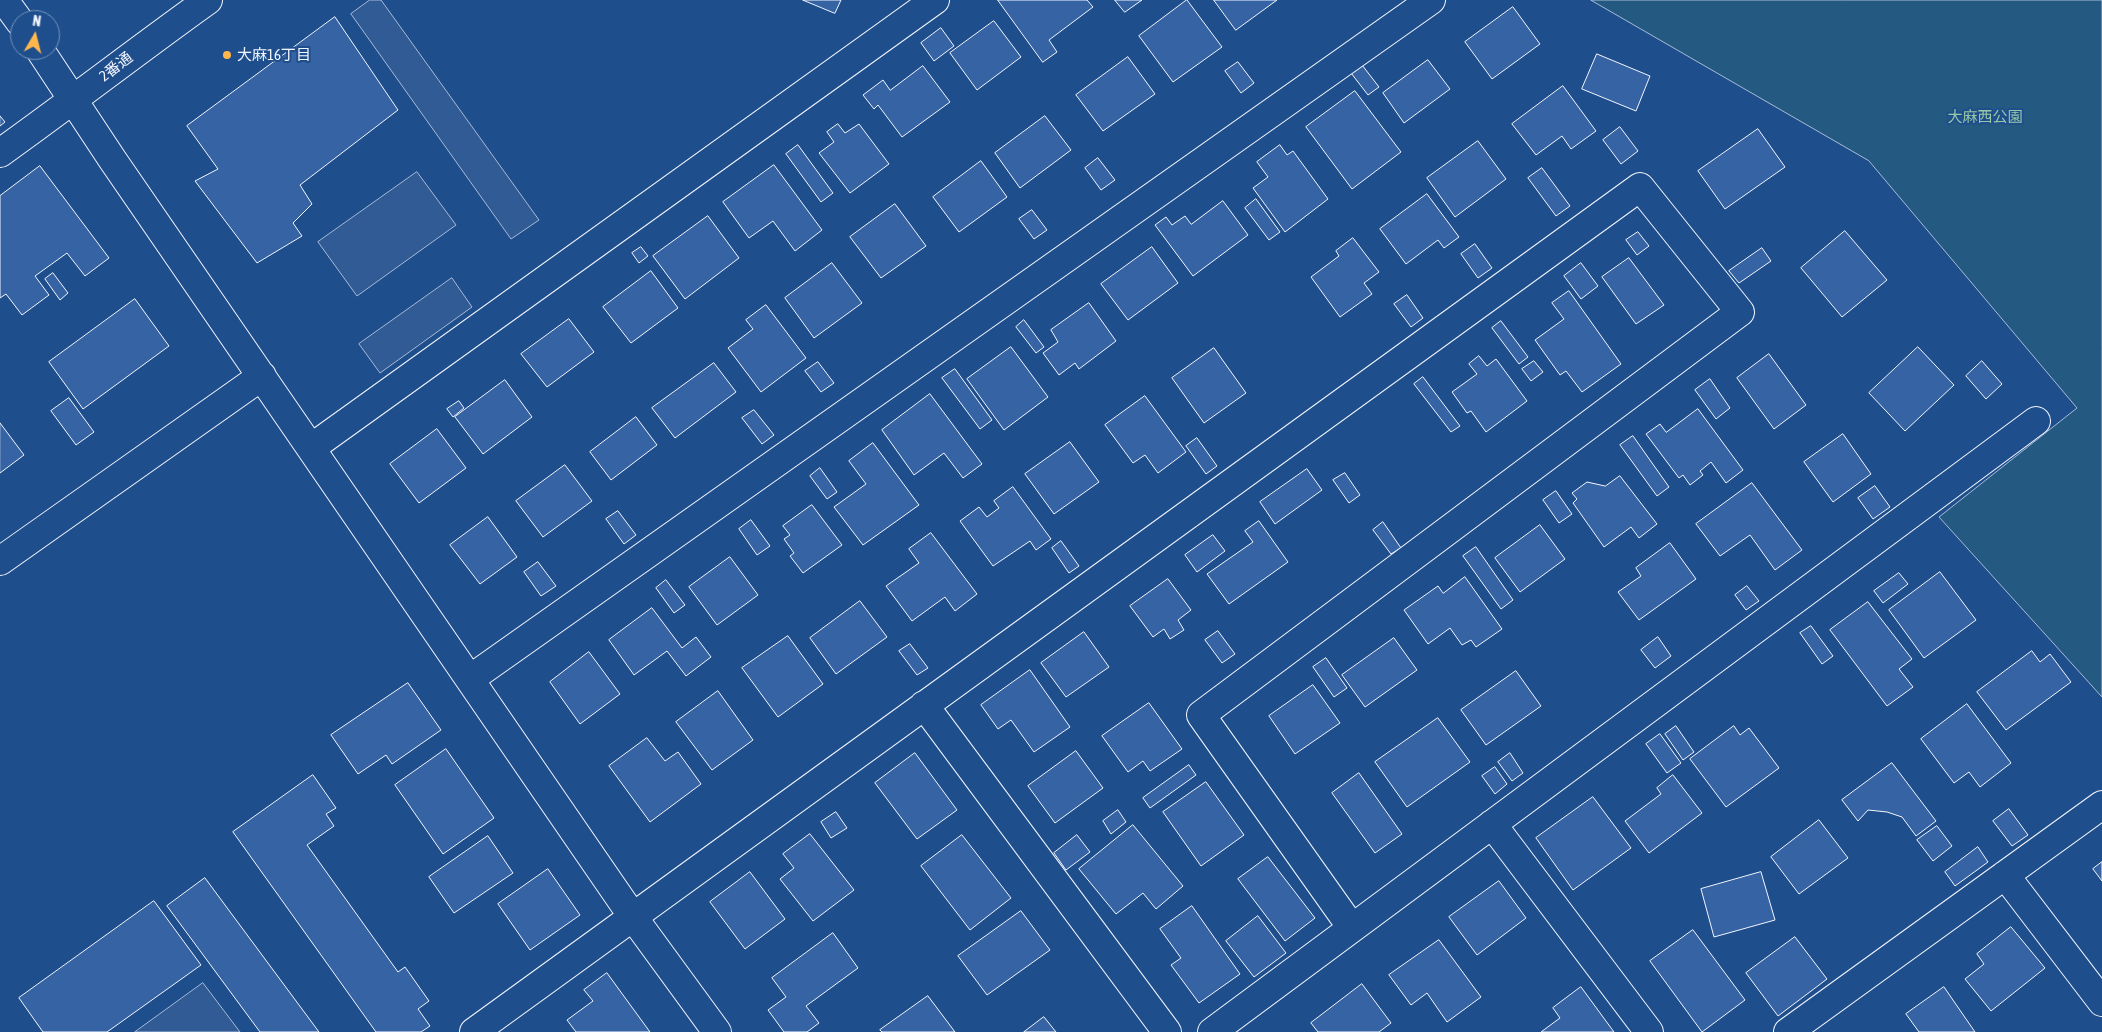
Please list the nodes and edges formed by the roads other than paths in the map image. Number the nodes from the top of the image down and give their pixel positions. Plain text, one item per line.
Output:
1 (208, 0) edge
2 (935, 0) edge
3 (1431, 0) edge
4 (47, 60) edge
5 (75, 100) junction
6 (0, 153) edge
7 (262, 376) junction
8 (2036, 421) dead end
9 (311, 448) junction
10 (0, 560) edge
11 (470, 679) junction
12 (924, 706) junction
13 (2102, 805) edge
14 (1492, 824) junction
15 (2005, 875) junction
16 (633, 917) junction
17 (1352, 928) junction
18 (2102, 1002) edge
19 (474, 1032) edge
20 (717, 1032) edge
21 (1166, 1032) edge
22 (1212, 1032) edge
23 (1649, 1032) edge
24 (1788, 1032) edge

1 - 5 street, 2番通
2 - 9 street
3 - 11 street
4 - 5 street
5 - 6 street, 2番通
5 - 7 street
7 - 9 street
7 - 10 street
8 - 14 street
9 - 11 street
11 - 16 street
12 - 16 street
12 - 17 street
12 - 21 street
13 - 15 street
14 - 17 street
14 - 23 street
15 - 18 street
15 - 24 street
16 - 19 street
16 - 20 street
17 - 22 street

